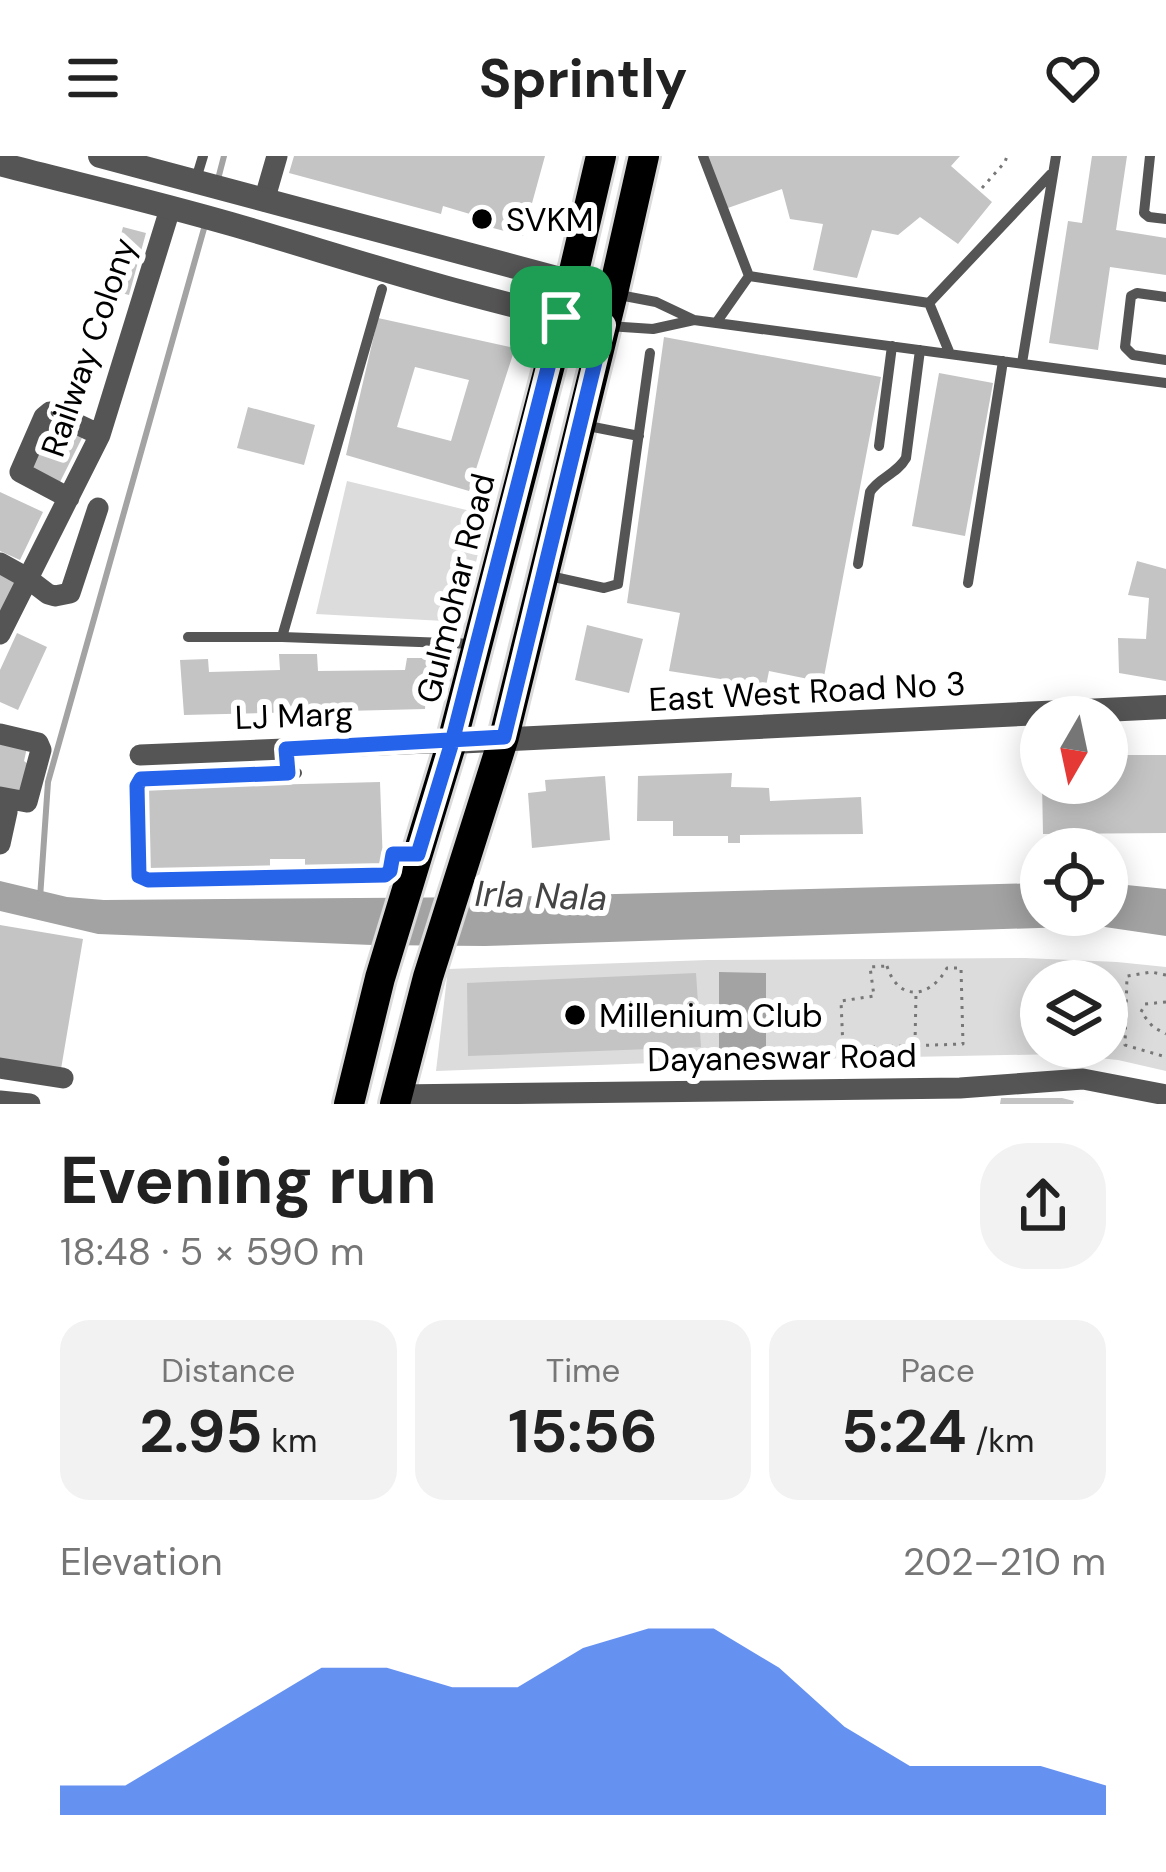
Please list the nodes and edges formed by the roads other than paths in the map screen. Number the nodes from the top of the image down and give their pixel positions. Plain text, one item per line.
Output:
1 (100, 156) edge
2 (203, 156) edge
3 (277, 156) edge
4 (602, 156) edge
5 (644, 156) edge
6 (703, 156) edge
7 (1056, 156) edge
8 (1150, 156) edge
9 (0, 164) edge
10 (1053, 171) junction
11 (209, 185) junction
12 (264, 201) junction
13 (178, 211) junction
14 (1166, 219) edge
15 (748, 276) junction
16 (572, 284) junction
17 (382, 289) dead end
18 (613, 293) junction
19 (1166, 297) edge
20 (929, 303) junction
21 (561, 317) junction
22 (694, 320) junction
23 (716, 323) junction
24 (604, 325) junction
25 (892, 346) junction
26 (920, 350) junction
27 (650, 353) dead end
28 (950, 353) junction
29 (1166, 360) edge
30 (1003, 361) junction
31 (1022, 363) junction
32 (1166, 383) edge
33 (580, 424) junction
34 (100, 435) junction
35 (639, 436) junction
36 (879, 446) dead end
37 (69, 498) junction
38 (98, 508) dead end
39 (0, 563) edge
40 (858, 564) dead end
41 (543, 575) junction
42 (28, 578) junction
43 (968, 583) dead end
44 (0, 634) edge
45 (188, 637) dead end
46 (283, 637) junction
47 (478, 644) junction
48 (1166, 707) edge
49 (0, 734) edge
50 (504, 737) junction
51 (452, 742) junction
52 (286, 749) junction
53 (140, 755) dead end
54 (0, 801) edge
55 (0, 844) edge
56 (418, 854) junction
57 (0, 1068) edge
58 (63, 1078) dead end
59 (1166, 1095) edge
60 (957, 1096) edge
61 (396, 1099) edge
62 (0, 1101) edge
63 (30, 1104) edge
64 (349, 1104) edge

1 - 11 street
2 - 11 lane
3 - 12 street
4 - 16 main road, Gulmohar Road
5 - 18 main road
6 - 15 lane
7 - 10 lane
8 - 14 lane
9 - 13 street
10 - 20 lane
10 - 31 lane
11 - 12 street
12 - 16 street
13 - 21 street
13 - 34 street, Railway Colony
15 - 20 lane
15 - 23 lane
16 - 18 street
16 - 21 main road, Gulmohar Road
17 - 46 lane
18 - 22 lane
18 - 24 main road
19 - 29 lane
20 - 28 lane
21 - 24 street
21 - 47 main road, Gulmohar Road
22 - 23 lane
22 - 24 lane
23 - 25 lane
24 - 33 main road
25 - 26 lane
25 - 36 lane
26 - 28 lane
26 - 40 lane
27 - 35 lane
28 - 30 lane
30 - 31 lane
30 - 43 lane
31 - 32 lane
33 - 35 lane
33 - 41 main road
34 - 37 street, Railway Colony
34 - 37 street
35 - 41 lane
37 - 42 street, Railway Colony
38 - 42 street
39 - 42 street
41 - 50 main road
42 - 44 street, Railway Colony
45 - 46 lane
46 - 47 lane
47 - 51 main road, Gulmohar Road
48 - 50 street, East West Road No 3
49 - 54 street
50 - 51 street, East West Road No 3
50 - 61 main road
51 - 52 street, LJ Marg
51 - 56 main road, Gulmohar Road
52 - 53 street, LJ Marg
52 - 56 lane
54 - 55 street
56 - 64 main road, Gulmohar Road
57 - 58 street
59 - 60 street, Dayaneswar Road
60 - 61 street, Dayaneswar Road
62 - 63 street

